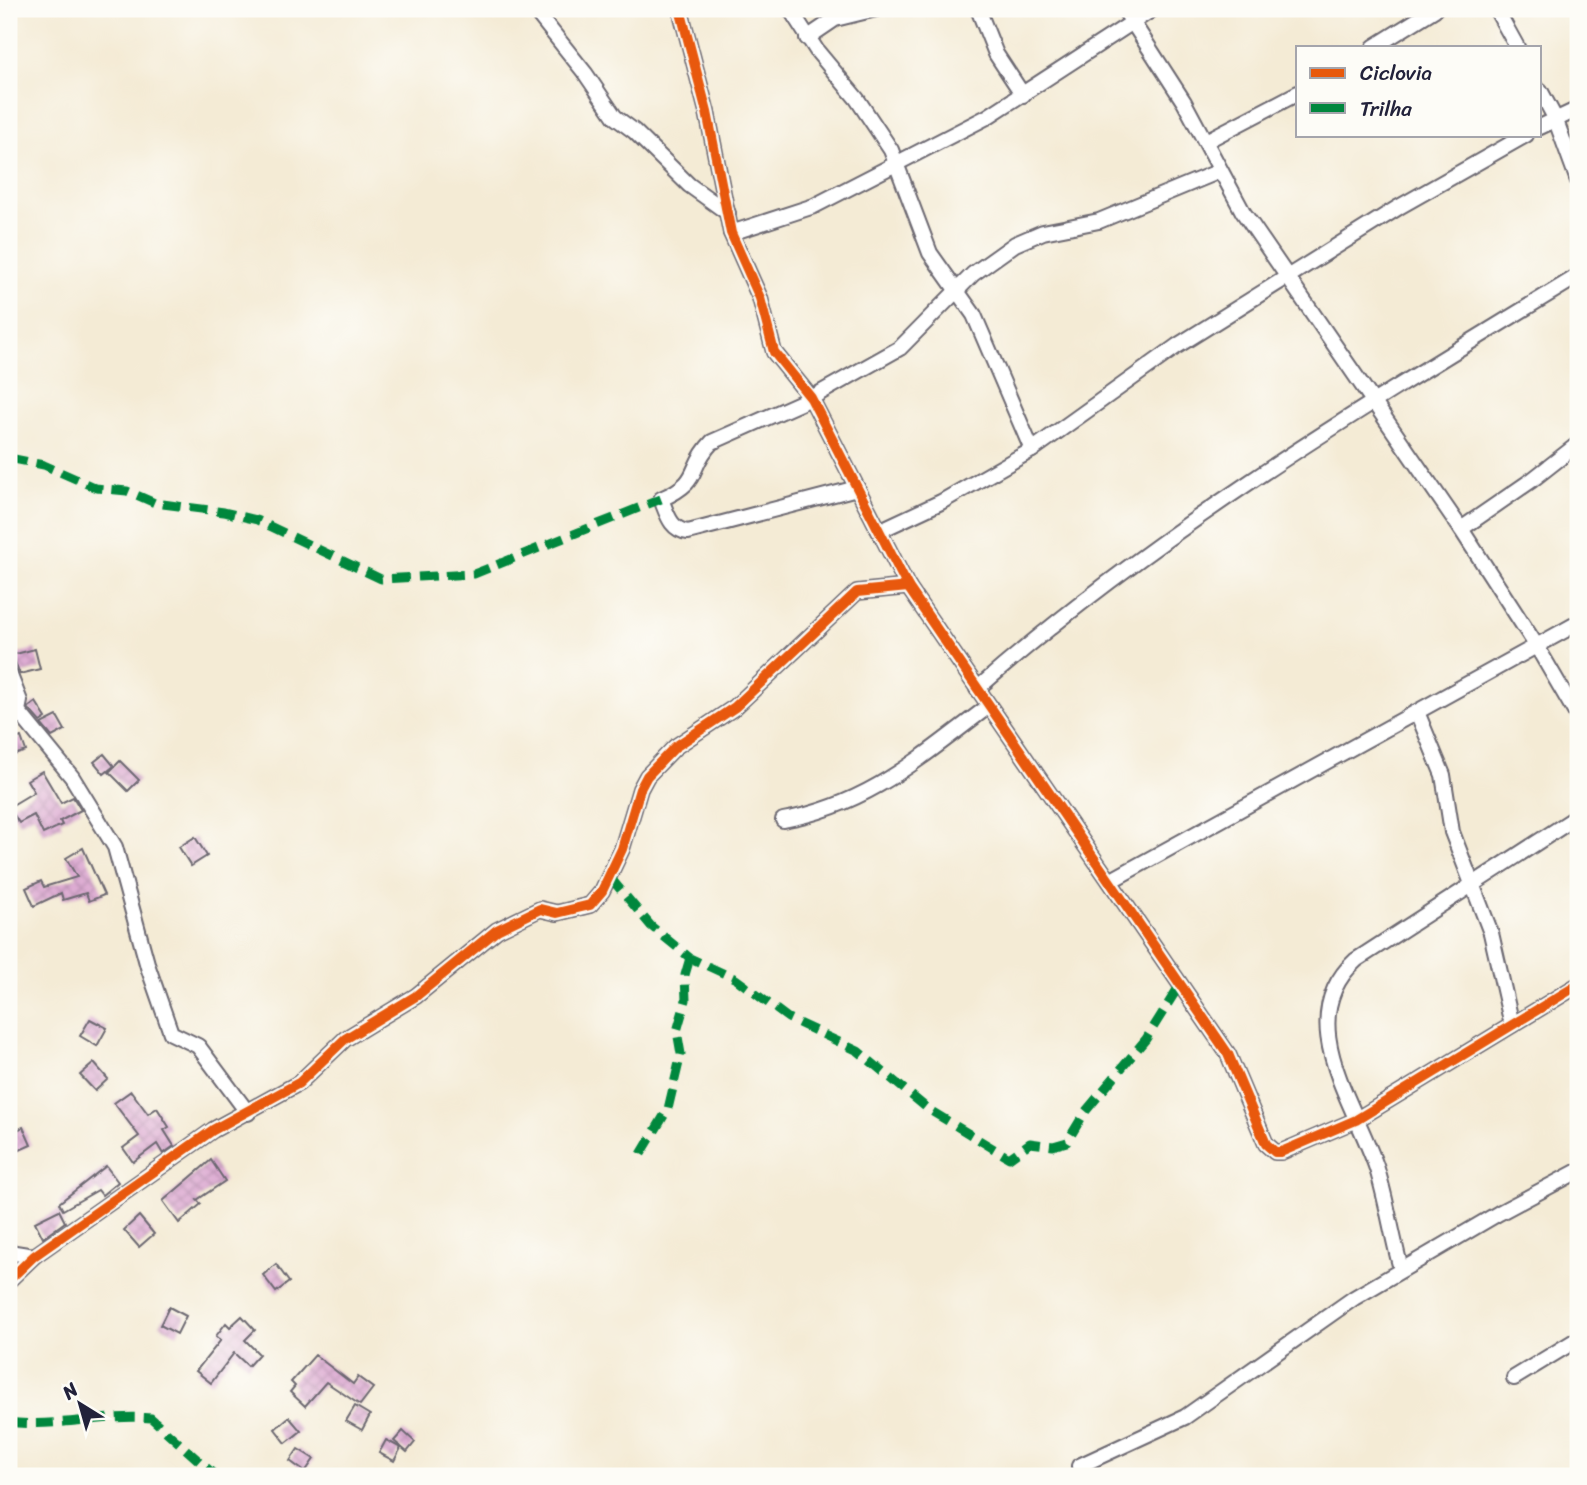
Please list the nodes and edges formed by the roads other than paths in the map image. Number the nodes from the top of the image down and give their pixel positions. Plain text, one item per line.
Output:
1 (534, 9) edge
2 (680, 9) edge
3 (790, 9) edge
4 (876, 9) edge
5 (978, 9) edge
6 (1124, 9) edge
7 (1153, 9) edge
8 (1434, 9) edge
9 (1496, 9) edge
10 (1134, 24) junction
11 (807, 37) junction
12 (1376, 46) edge
13 (1516, 46) edge
14 (1296, 94) edge
15 (1542, 94) edge
16 (1023, 95) junction
17 (1578, 109) edge
18 (1555, 118) junction
19 (1542, 126) edge
20 (1524, 136) edge
21 (1206, 141) junction
22 (897, 164) junction
23 (1220, 171) junction
24 (1578, 181) edge
25 (728, 213) junction
26 (731, 233) junction
27 (1578, 276) edge
28 (1286, 278) junction
29 (954, 290) junction
30 (811, 398) junction
31 (1375, 400) junction
32 (1578, 444) edge
33 (1032, 450) junction
34 (857, 488) junction
35 (1461, 529) junction
36 (879, 531) junction
37 (908, 587) junction
38 (1578, 622) edge
39 (1536, 645) junction
40 (9, 673) edge
41 (977, 689) junction
42 (989, 706) junction
43 (1417, 712) junction
44 (1578, 717) edge
45 (1578, 816) edge
46 (783, 820) dead end
47 (1110, 881) junction
48 (1472, 885) junction
49 (1578, 985) edge
50 (1512, 1025) junction
51 (248, 1113) junction
52 (1356, 1121) junction
53 (1578, 1171) edge
54 (9, 1252) edge
55 (34, 1256) junction
56 (1401, 1269) junction
57 (9, 1280) edge
58 (1578, 1339) edge
59 (1514, 1378) dead end
60 (1079, 1466) dead end

1 - 25 street
2 - 25 street
3 - 11 street
4 - 11 street
5 - 16 street
6 - 10 street
7 - 10 street
8 - 12 street
9 - 13 street
10 - 16 street
10 - 21 street
11 - 22 street
14 - 21 street
15 - 18 street
16 - 22 street
17 - 18 street
18 - 19 street
18 - 24 street
20 - 28 street
21 - 23 street
22 - 26 street
22 - 29 street
23 - 28 street
23 - 29 street
25 - 26 street
26 - 30 street
27 - 31 street
28 - 31 street
28 - 33 street
29 - 30 street
29 - 33 street
30 - 34 street
30 - 34 street
31 - 35 street
31 - 41 street
32 - 35 street
33 - 36 street
34 - 36 street
35 - 39 street
36 - 37 street
37 - 41 street
37 - 51 street
38 - 39 street
39 - 43 street
39 - 44 street
40 - 51 street
41 - 42 street
42 - 46 street
42 - 47 street
43 - 47 street
43 - 48 street
45 - 48 street
47 - 52 street
48 - 50 street
48 - 52 street
49 - 50 street
50 - 52 street
51 - 55 street
52 - 56 street
53 - 56 street
54 - 55 street
55 - 57 street
56 - 60 street
58 - 59 street

